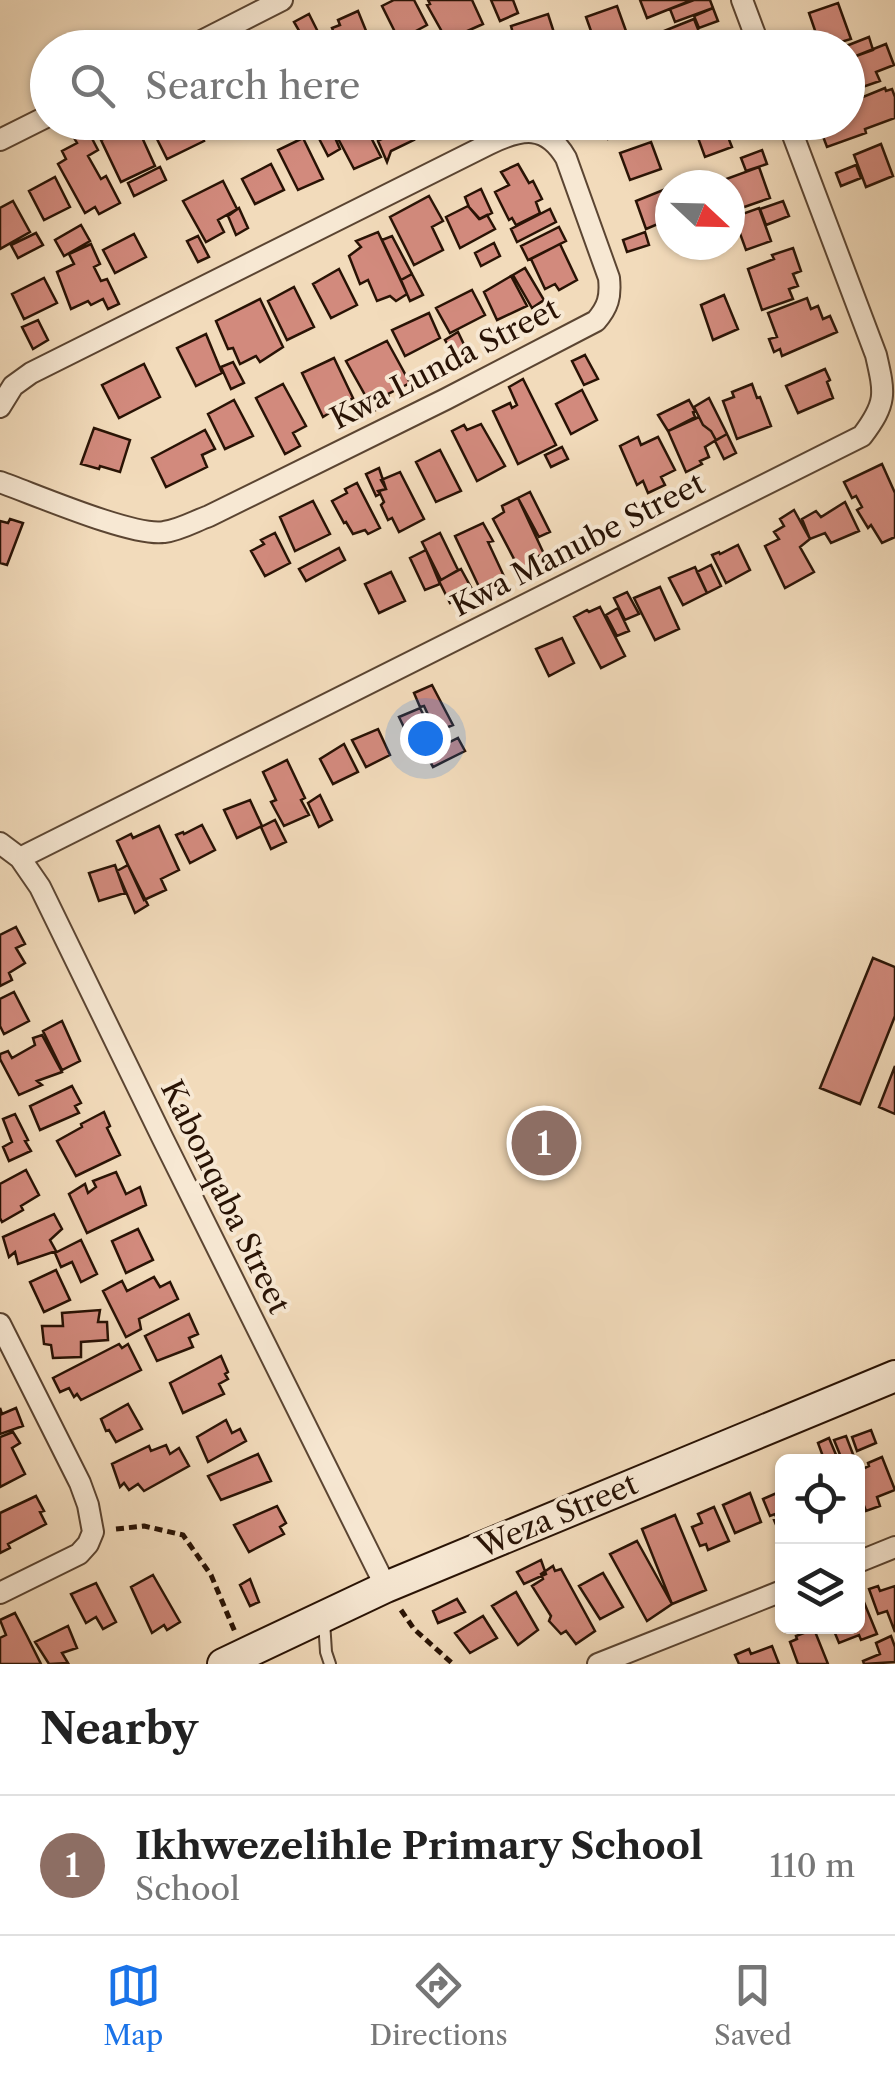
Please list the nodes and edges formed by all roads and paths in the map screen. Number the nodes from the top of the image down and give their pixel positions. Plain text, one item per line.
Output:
1 (282, 0) edge
2 (742, 0) edge
3 (223, 30) edge
4 (753, 30) edge
5 (30, 125) edge
6 (0, 140) edge
7 (500, 140) edge
8 (553, 140) edge
9 (795, 140) edge
10 (889, 401) edge
11 (0, 407) edge
12 (0, 482) edge
13 (0, 843) edge
14 (20, 858) junction
15 (0, 1324) edge
16 (895, 1376) edge
17 (93, 1532) junction
18 (895, 1547) edge
19 (865, 1559) edge
20 (386, 1586) junction
21 (0, 1593) edge
22 (775, 1594) edge
23 (324, 1616) junction
24 (233, 1659) edge
25 (330, 1664) edge
26 (453, 1664) edge
27 (598, 1664) edge

1 - 3 street
2 - 4 street
5 - 6 street
7 - 11 street, Kwa Lunda Street
8 - 12 street, Kwa Lunda Street
9 - 10 street, Kwa Manube Street
10 - 14 street, Kwa Manube Street
13 - 14 street, Kabonqaba Street
14 - 20 street, Kabonqaba Street
15 - 17 street
16 - 20 street, Weza Street
17 - 21 street
17 - 24 path
18 - 19 street
20 - 23 street, Weza Street
20 - 26 path
22 - 27 street
23 - 24 street, Weza Street
23 - 25 lane

